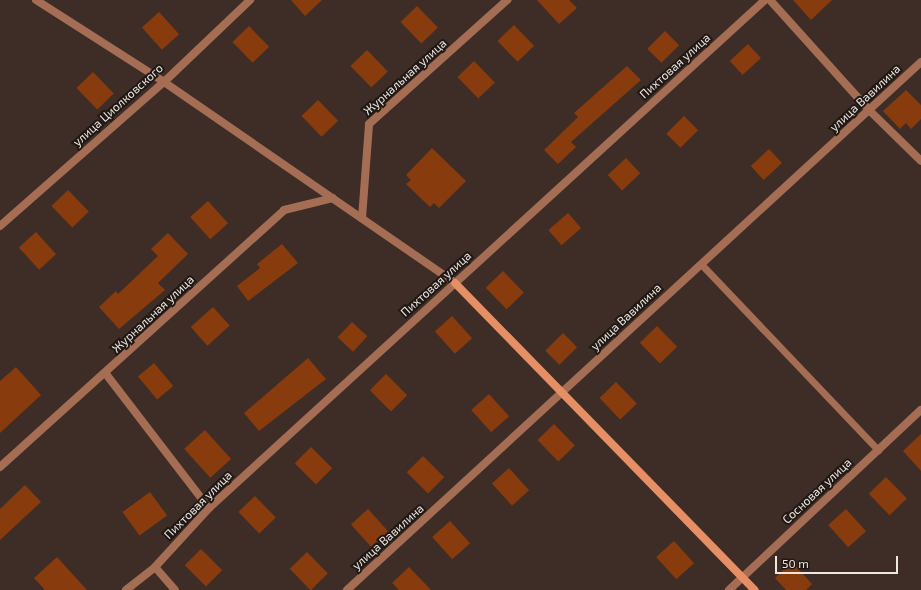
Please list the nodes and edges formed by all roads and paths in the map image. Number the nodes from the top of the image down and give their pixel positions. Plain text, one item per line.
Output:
1 (36, 0) edge
2 (250, 0) edge
3 (507, 0) edge
4 (765, 0) edge
5 (770, 0) edge
6 (921, 62) edge
7 (164, 82) junction
8 (870, 111) junction
9 (921, 161) edge
10 (333, 198) junction
11 (362, 218) junction
12 (0, 226) edge
13 (701, 264) junction
14 (455, 283) junction
15 (106, 374) junction
16 (563, 393) junction
17 (921, 410) edge
18 (878, 450) junction
19 (0, 467) edge
20 (209, 508) junction
21 (154, 567) junction
22 (743, 577) junction
23 (126, 590) edge
24 (175, 590) edge
25 (347, 590) edge
26 (729, 590) edge
27 (755, 590) edge

1 - 7 street
2 - 7 street, улица Циолковского
3 - 11 street, Журнальная улица
4 - 14 street, Пихтовая улица
5 - 8 street
6 - 8 street, улица Вавилина
7 - 10 street
7 - 12 street, улица Циолковского
8 - 9 street
8 - 13 street, улица Вавилина
10 - 11 street
10 - 15 street, Журнальная улица
11 - 14 street
13 - 16 street, улица Вавилина
13 - 18 lane
14 - 16 street
14 - 20 street, Пихтовая улица
15 - 19 street, Журнальная улица
15 - 20 street
16 - 22 street
16 - 25 street, улица Вавилина
17 - 18 street, Сосновая улица
18 - 22 street, Сосновая улица
20 - 21 street, Пихтовая улица
21 - 23 street, Пихтовая улица
21 - 24 street
22 - 26 street, Сосновая улица
22 - 27 street

